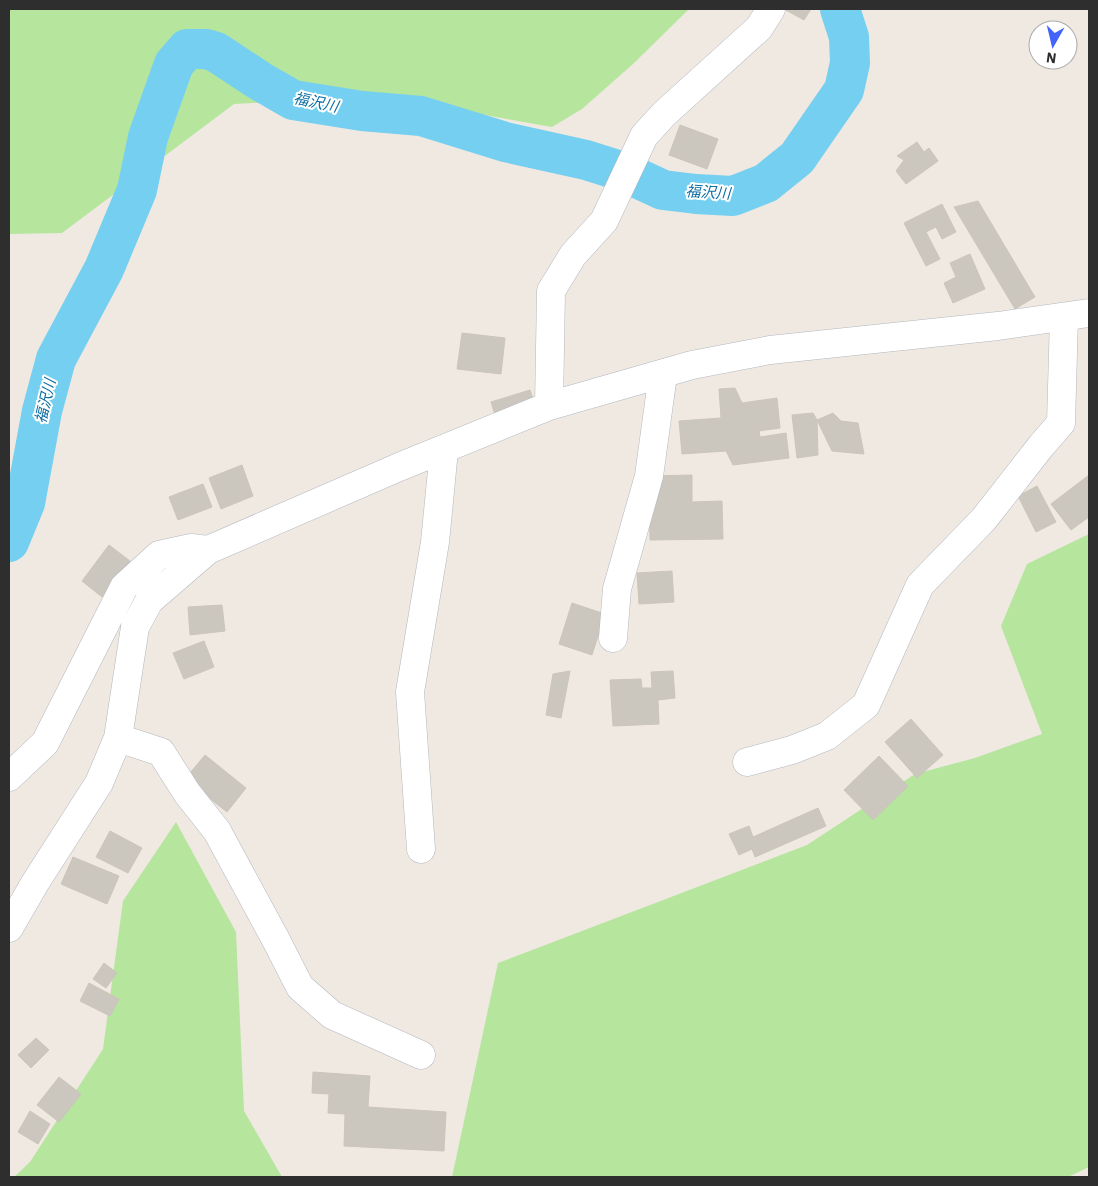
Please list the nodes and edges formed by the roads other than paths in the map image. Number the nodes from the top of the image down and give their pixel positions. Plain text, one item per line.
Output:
1 (771, 9) edge
2 (1076, 315) edge
3 (663, 374) junction
4 (549, 406) junction
5 (444, 450) junction
6 (208, 550) junction
7 (613, 638) dead end
8 (118, 738) junction
9 (747, 762) dead end
10 (9, 777) edge
11 (421, 849) dead end
12 (9, 928) edge
13 (421, 1055) dead end

1 - 4 street
2 - 3 street
2 - 9 street
3 - 4 street
3 - 7 street
4 - 5 street
5 - 6 street
5 - 11 street
6 - 8 street
6 - 10 street
8 - 12 street
8 - 13 street

